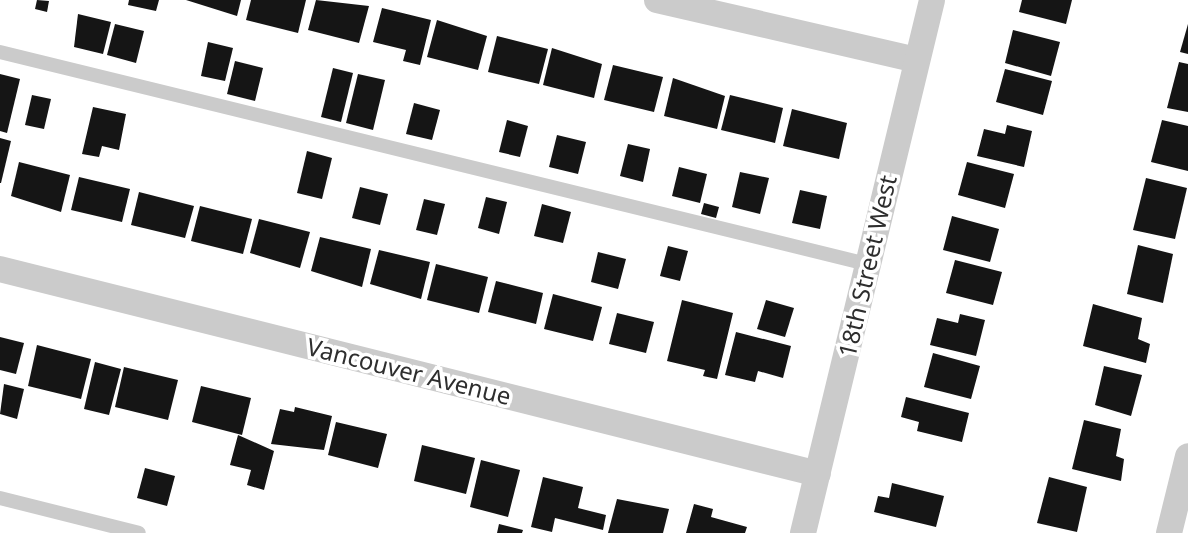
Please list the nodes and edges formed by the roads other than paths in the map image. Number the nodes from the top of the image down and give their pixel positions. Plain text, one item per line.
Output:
1 (657, 0) edge
2 (932, 0) edge
3 (0, 52) edge
4 (916, 61) junction
5 (867, 264) junction
6 (0, 269) edge
7 (1188, 456) edge
8 (818, 474) junction
9 (0, 498) edge
10 (139, 533) edge
11 (803, 533) edge
12 (1169, 533) edge

1 - 4 street
2 - 4 street, 18th Street West
3 - 5 lane
4 - 5 street, 18th Street West
5 - 8 street, 18th Street West
6 - 8 street, Vancouver Avenue
7 - 12 street
8 - 11 street, 18th Street West
9 - 10 lane

